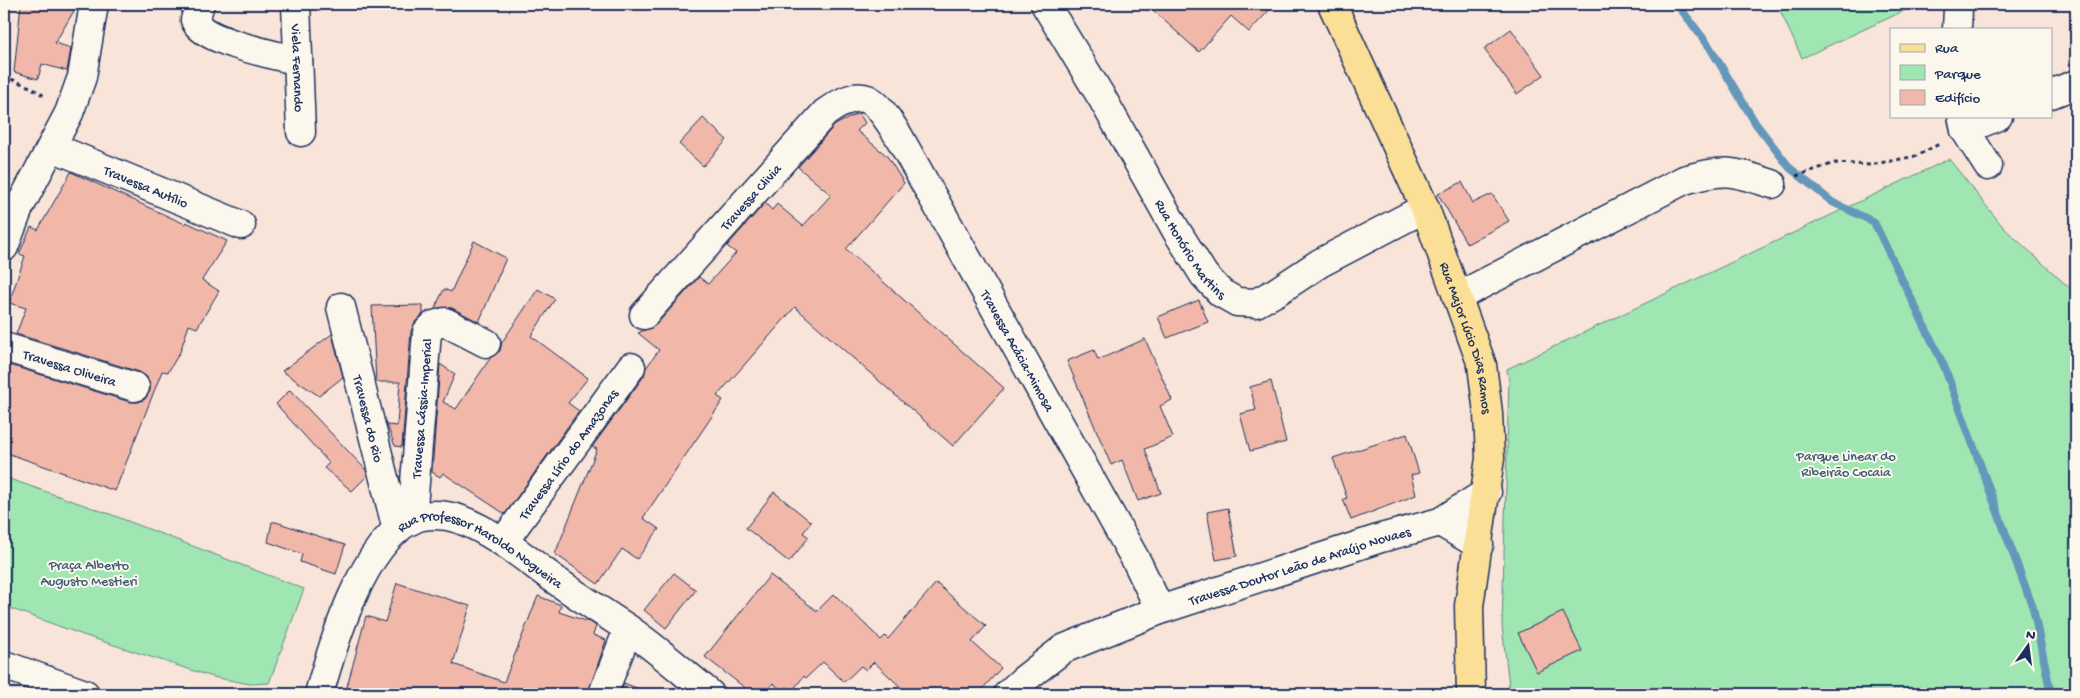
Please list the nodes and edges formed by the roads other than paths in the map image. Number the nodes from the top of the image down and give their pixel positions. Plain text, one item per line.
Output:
1 (94, 4) edge
2 (200, 4) edge
3 (296, 4) edge
4 (1046, 4) edge
5 (1332, 4) edge
6 (298, 61) junction
7 (2076, 84) edge
8 (2052, 94) edge
9 (866, 98) joint
10 (1988, 118) edge
11 (1964, 123) edge
12 (301, 132) dead end
13 (52, 147) junction
14 (1988, 166) dead end
15 (1772, 184) road end
16 (1425, 208) junction
17 (241, 225) dead end
18 (4, 247) edge
19 (1457, 297) junction
20 (341, 307) dead end
21 (644, 315) dead end
22 (486, 343) dead end
23 (4, 348) edge
24 (631, 367) dead end
25 (135, 387) dead end
26 (1487, 492) junction
27 (1440, 522) junction
28 (405, 525) junction
29 (504, 541) junction
30 (1479, 545) junction
31 (1160, 610) junction
32 (628, 629) junction
33 (4, 664) edge
34 (85, 694) edge
35 (319, 694) edge
36 (603, 694) edge
37 (710, 694) edge
38 (1008, 694) edge
39 (1472, 694) edge

1 - 13 street
2 - 6 street
3 - 6 street, Viela Fernando
4 - 16 street, Rua Honório Martins
5 - 16 main road, Rua Major Lúcio Dias Ramos
6 - 12 street, Viela Fernando
7 - 8 street
9 - 21 street, Travessa Clivia
9 - 31 street, Travessa Acácia-Mimosa
10 - 11 street
11 - 14 street
13 - 17 street, Travessa Autílio
13 - 18 street
15 - 19 street
16 - 19 main road, Rua Major Lúcio Dias Ramos
19 - 26 main road, Rua Major Lúcio Dias Ramos
20 - 28 street, Travessa do Rio
22 - 28 street, Travessa Cássia-Imperial
23 - 25 street, Travessa Oliveira
24 - 29 street, Travessa Lírio do Amazonas
26 - 27 street, Travessa Doutor Leão de Araújo Novaes
26 - 30 main road, Rua Major Lúcio Dias Ramos
27 - 30 street
27 - 31 street, Travessa Doutor Leão de Araújo Novaes
28 - 29 street, Rua Professor Haroldo Nogueira
28 - 35 street, Rua Professor Haroldo Nogueira
29 - 32 street, Rua Professor Haroldo Nogueira
30 - 39 main road, Rua Major Lúcio Dias Ramos
31 - 38 street, Travessa Doutor Leão de Araújo Novaes
32 - 36 street
32 - 37 street, Rua Professor Haroldo Nogueira
33 - 34 street

